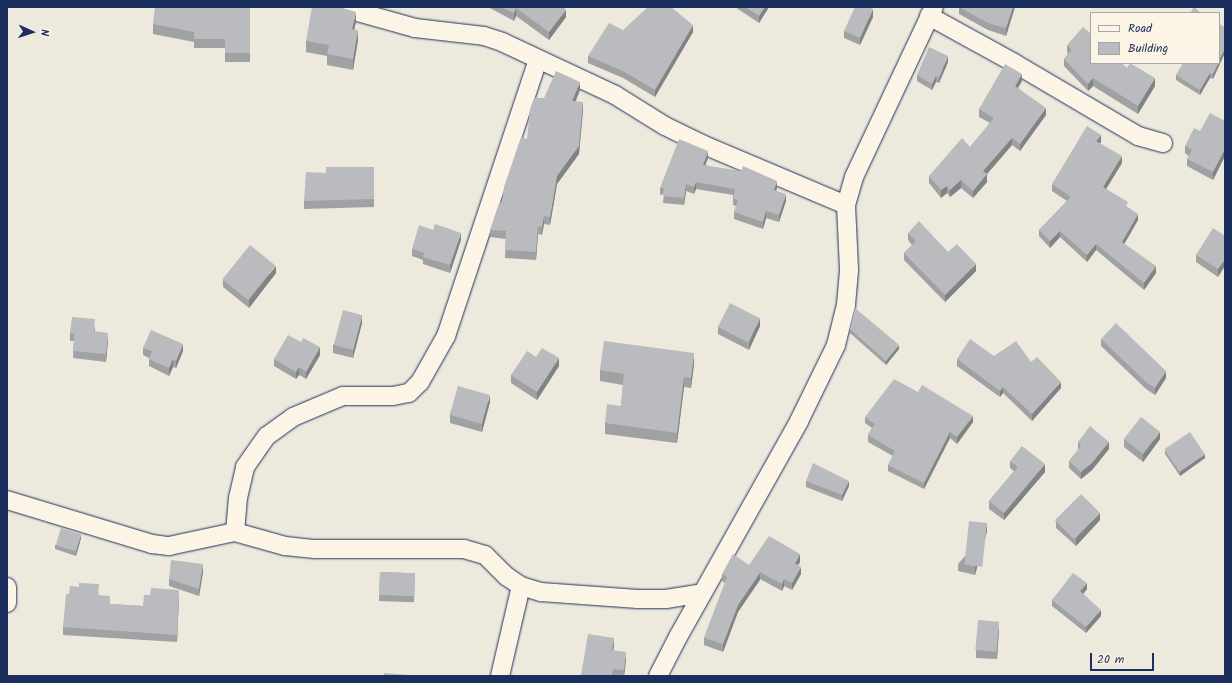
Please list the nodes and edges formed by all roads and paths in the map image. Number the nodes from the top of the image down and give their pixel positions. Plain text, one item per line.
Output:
1 (340, 7) edge
2 (931, 12) edge
3 (538, 60) junction
4 (1163, 143) dead end
5 (846, 205) junction
6 (7, 500) edge
7 (235, 532) junction
8 (521, 586) junction
9 (7, 587) edge
10 (703, 593) junction
11 (7, 603) edge
12 (500, 676) edge
13 (658, 676) edge

1 - 3 street
2 - 4 street
2 - 5 street
3 - 5 street
3 - 7 street
5 - 10 street
6 - 7 street
7 - 8 street
8 - 10 street
8 - 12 street
9 - 11 street
10 - 13 street

